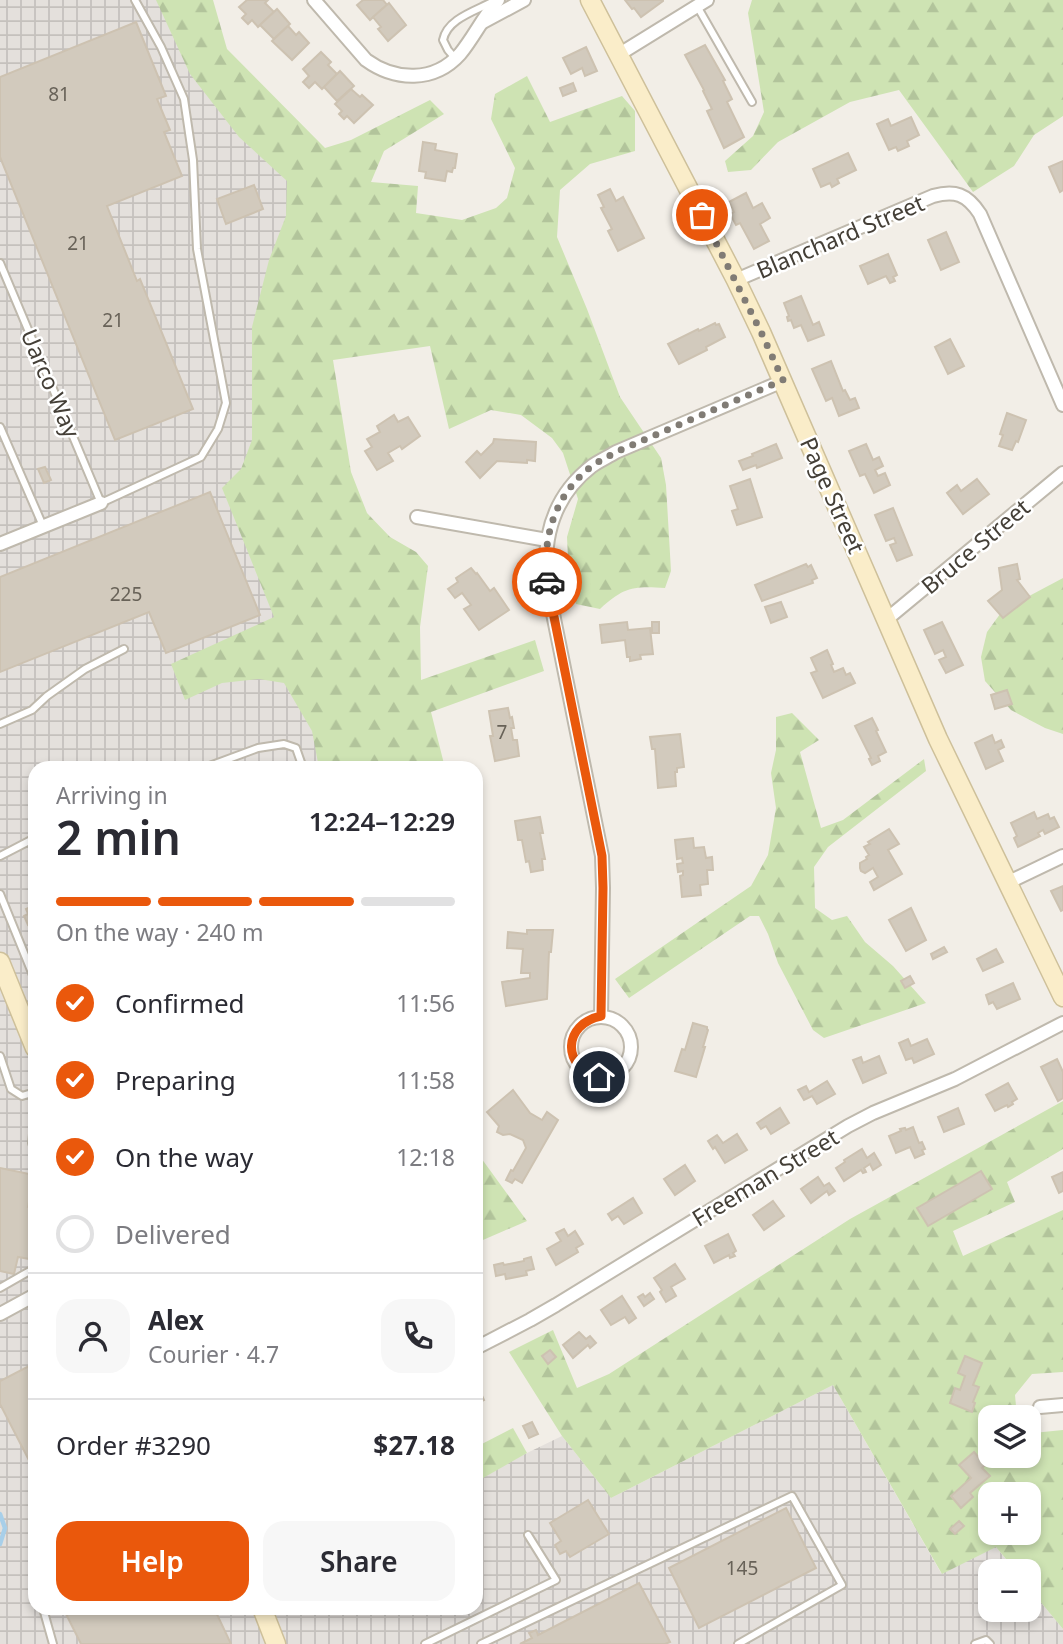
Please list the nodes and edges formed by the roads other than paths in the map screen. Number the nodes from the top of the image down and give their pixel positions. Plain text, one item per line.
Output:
1 (135, 0) edge
2 (314, 0) edge
3 (498, 0) edge
4 (524, 0) edge
5 (590, 0) edge
6 (702, 3) edge
7 (482, 22) junction
8 (618, 55) junction
9 (455, 58) junction
10 (752, 103) dead end
11 (0, 262) edge
12 (736, 280) junction
13 (783, 380) junction
14 (1063, 405) edge
15 (0, 427) edge
16 (1063, 473) edge
17 (101, 503) junction
18 (416, 517) dead end
19 (43, 526) junction
20 (547, 540) junction
21 (0, 544) edge
22 (887, 620) junction
23 (124, 649) dead end
24 (0, 724) edge
25 (223, 761) edge
26 (301, 761) edge
27 (28, 842) edge
28 (0, 856) edge
29 (1063, 856) edge
30 (1007, 883) junction
31 (0, 894) edge
32 (0, 962) edge
33 (28, 963) edge
34 (1063, 997) edge
35 (28, 1013) edge
36 (601, 1016) junction
37 (1063, 1023) edge
38 (0, 1056) edge
39 (28, 1094) edge
40 (28, 1273) edge
41 (0, 1288) edge
42 (28, 1299) edge
43 (0, 1314) edge
44 (483, 1345) edge
45 (1063, 1405) edge
46 (1041, 1407) edge
47 (528, 1535) dead end
48 (45, 1615) edge
49 (265, 1615) edge
50 (53, 1644) edge
51 (276, 1644) edge
52 (425, 1644) edge
53 (481, 1644) edge
54 (738, 1644) edge
55 (975, 1644) edge
56 (990, 1644) edge

1 - 17 lane
2 - 9 street
3 - 7 street
3 - 9 lane
4 - 7 street
5 - 8 main road, Page Street
6 - 8 street
6 - 10 lane
7 - 9 street
8 - 12 main road, Page Street
11 - 17 lane, Uarco Way
12 - 13 main road, Page Street
12 - 14 street, Blanchard Street
13 - 20 street
13 - 22 main road, Page Street
15 - 19 lane
16 - 22 street, Bruce Street
17 - 19 street
18 - 20 street
19 - 21 street
20 - 36 street
22 - 30 main road, Page Street
23 - 24 lane
25 - 26 lane
27 - 28 lane
29 - 30 street
30 - 34 main road, Page Street
31 - 33 lane
32 - 35 main road
36 - 36 street
37 - 44 street, Freeman Street
38 - 39 lane
40 - 41 lane
42 - 43 street
45 - 46 street
47 - 52 lane
48 - 50 lane
49 - 51 main road
53 - 54 lane
55 - 56 lane

